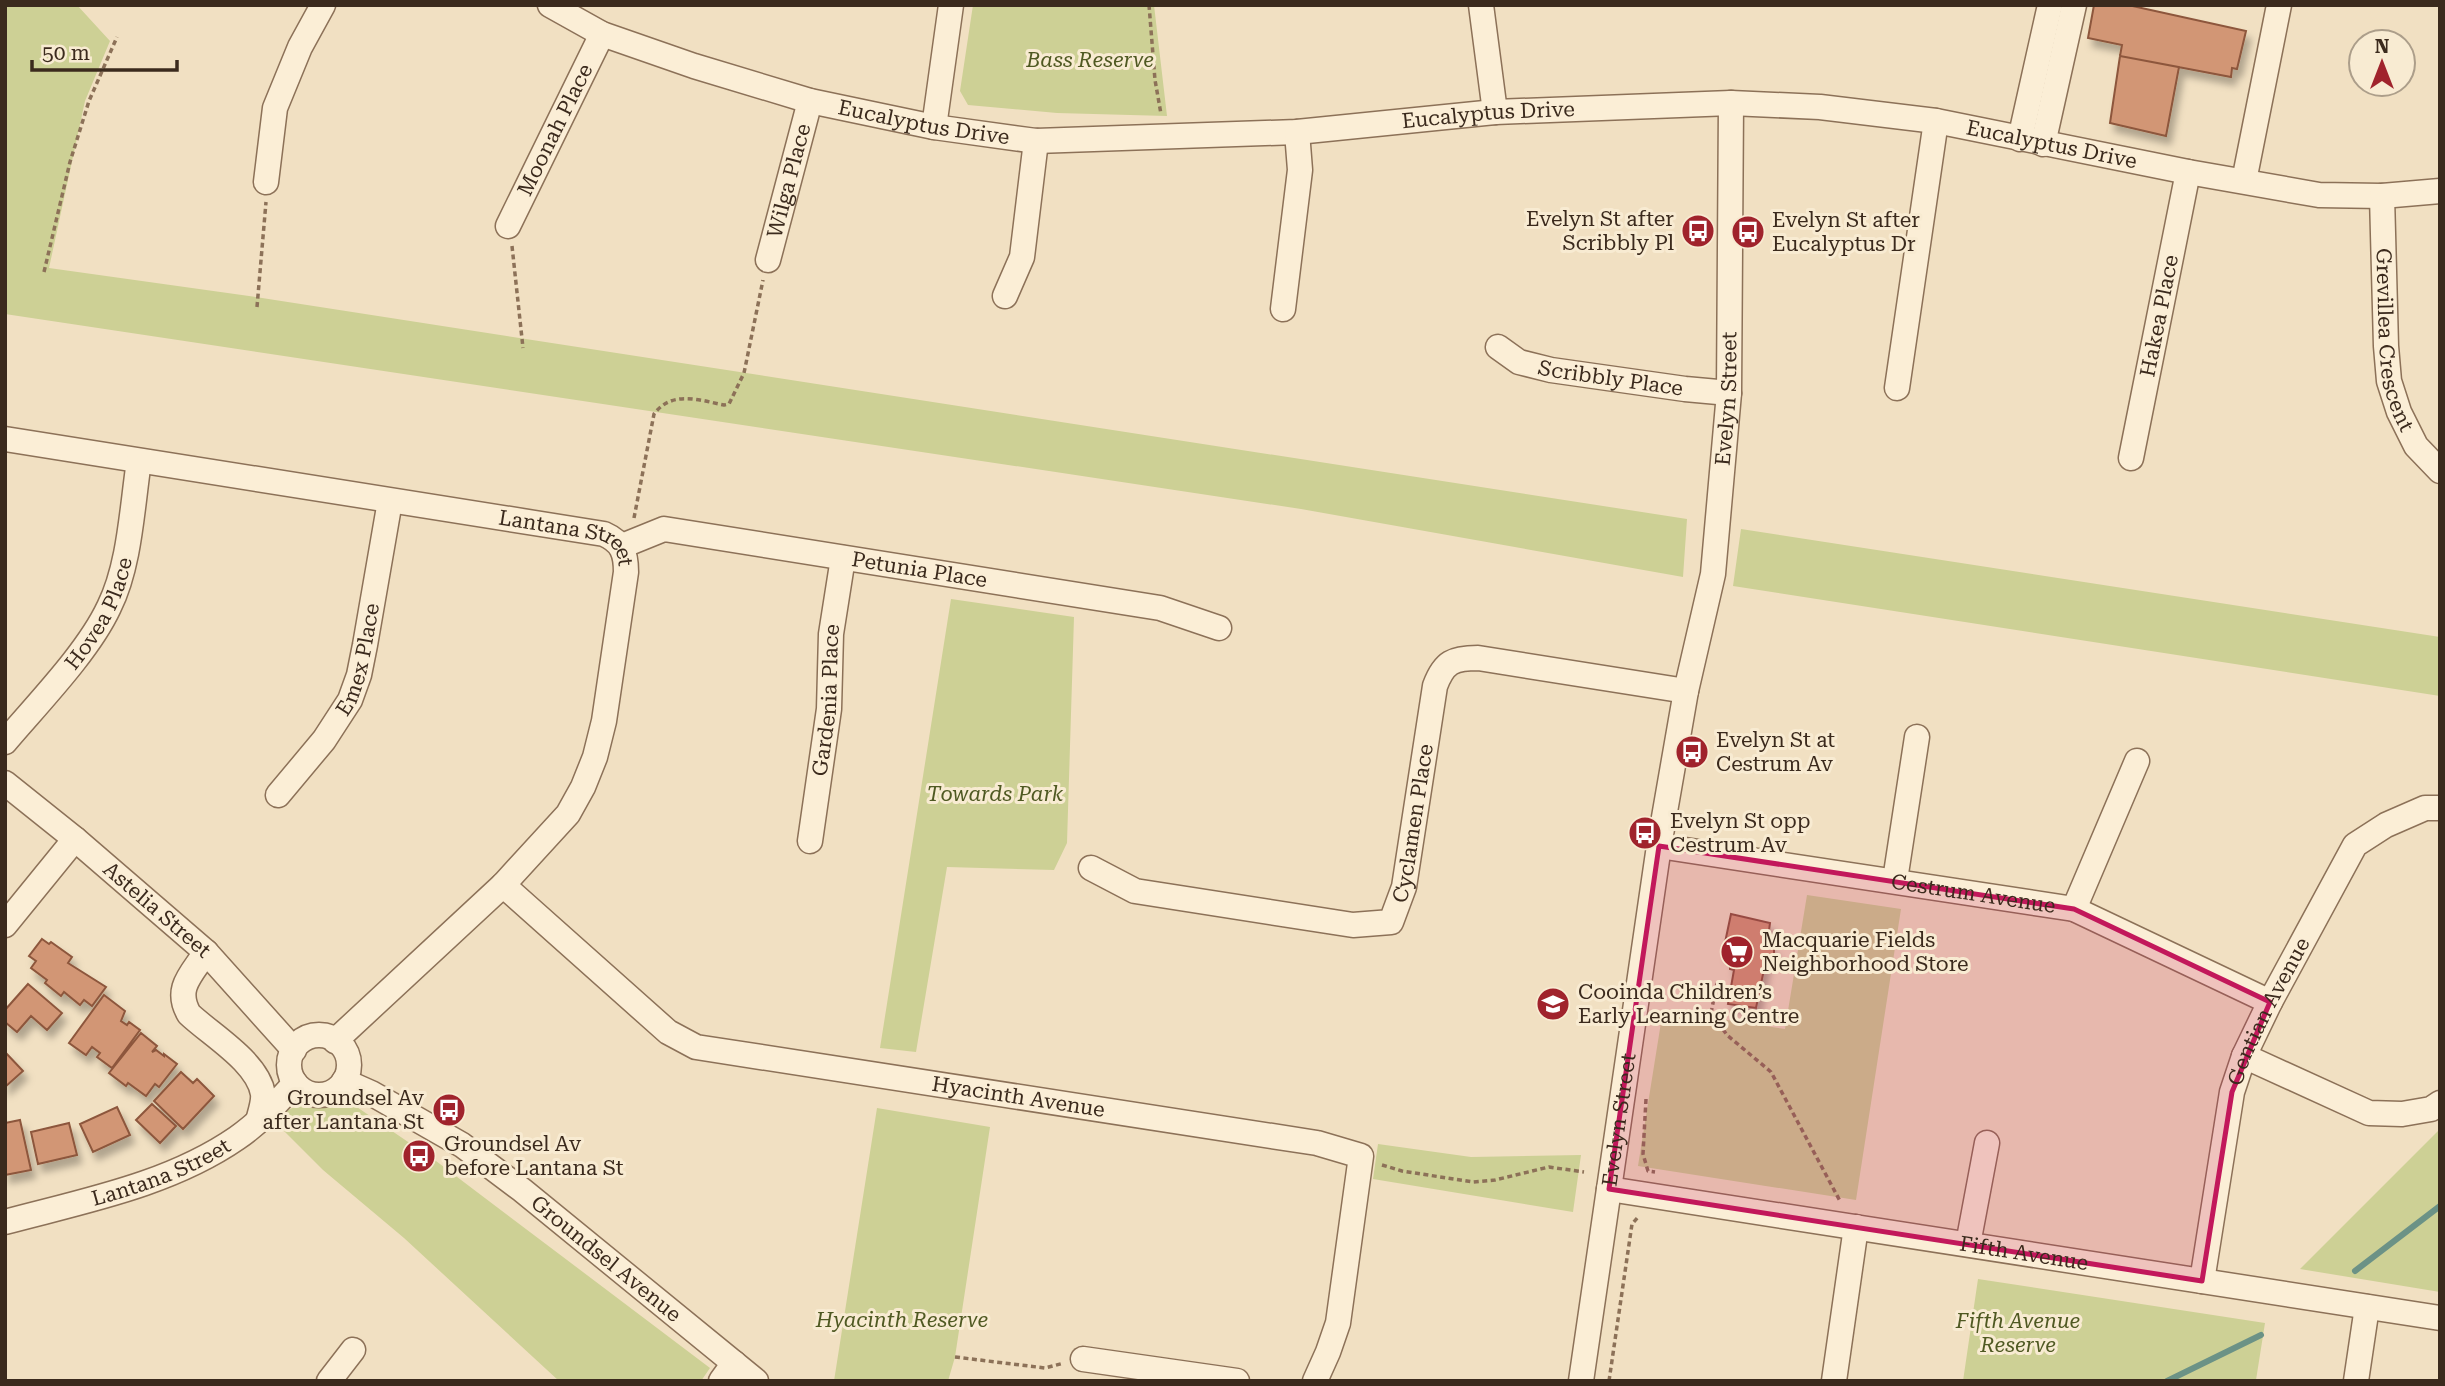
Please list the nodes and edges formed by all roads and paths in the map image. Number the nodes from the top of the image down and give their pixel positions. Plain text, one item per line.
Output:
1 (323, 5) edge
2 (550, 5) edge
3 (951, 5) edge
4 (1149, 5) edge
5 (1481, 5) edge
6 (2050, 5) edge
7 (2074, 5) edge
8 (2278, 5) edge
9 (602, 34) junction
10 (117, 37) dead end
11 (810, 101) junction
12 (1724, 103) junction
13 (1495, 112) junction
14 (1162, 120) dead end
15 (1936, 121) junction
16 (934, 127) junction
17 (1297, 132) junction
18 (1035, 141) junction
19 (2031, 142) junction
20 (2188, 172) junction
21 (2244, 181) junction
22 (266, 182) joint
23 (2440, 191) edge
24 (2382, 196) junction
25 (508, 226) joint
26 (768, 260) joint
27 (44, 272) dead end
28 (1005, 296) dead end
29 (257, 307) dead end
30 (1283, 309) dead end
31 (1498, 347) dead end
32 (523, 348) dead end
33 (1897, 388) dead end
34 (1722, 393) junction
35 (5, 439) edge
36 (2131, 458) dead end
37 (139, 461) junction
38 (2440, 471) edge
39 (390, 501) junction
40 (627, 544) junction
41 (844, 558) junction
42 (1219, 628) dead end
43 (1686, 691) junction
44 (1917, 737) dead end
45 (5, 742) edge
46 (2137, 761) dead end
47 (5, 783) edge
48 (278, 795) dead end
49 (2440, 808) edge
50 (75, 839) junction
51 (810, 841) dead end
52 (1659, 846) junction
53 (1091, 868) dead end
54 (1895, 880) junction
55 (503, 885) junction
56 (2074, 909) junction
57 (5, 925) edge
58 (206, 952) junction
59 (1717, 983) dead end
60 (2270, 1002) junction
61 (335, 1041) junction
62 (294, 1050) junction
63 (2244, 1056) junction
64 (344, 1081) junction
65 (295, 1083) junction
66 (2440, 1103) edge
67 (258, 1121) junction
68 (1987, 1143) dead end
69 (1361, 1156) junction
70 (1584, 1172) dead end
71 (1609, 1189) junction
72 (1840, 1201) dead end
73 (1639, 1216) dead end
74 (5, 1222) edge
75 (1856, 1227) junction
76 (1968, 1244) junction
77 (2202, 1282) junction
78 (2367, 1307) junction
79 (2440, 1318) edge
80 (353, 1350) dead end
81 (955, 1357) dead end
82 (1083, 1359) joint
83 (728, 1372) edge
84 (329, 1381) edge
85 (756, 1381) edge
86 (1237, 1381) edge
87 (1315, 1381) edge
88 (1581, 1381) edge
89 (1609, 1381) edge
90 (1833, 1381) edge
91 (2356, 1381) edge

1 - 22 street
2 - 9 street, Eucalyptus Drive
3 - 16 street
4 - 14 path
5 - 13 street
6 - 19 street
7 - 19 street
8 - 21 street
9 - 11 street, Eucalyptus Drive
9 - 25 street, Moonah Place
10 - 27 path
11 - 16 street, Eucalyptus Drive
11 - 26 street, Wilga Place
12 - 13 street, Eucalyptus Drive
12 - 15 street, Eucalyptus Drive
12 - 34 street, Evelyn Street
13 - 17 street, Eucalyptus Drive
15 - 19 street, Eucalyptus Drive
15 - 33 street
16 - 18 street, Eucalyptus Drive
17 - 18 street, Eucalyptus Drive
17 - 30 street
18 - 28 street
19 - 20 street, Eucalyptus Drive
20 - 21 street, Eucalyptus Drive
20 - 36 street, Hakea Place
21 - 24 street, Eucalyptus Drive
22 - 29 path
23 - 24 street, Eucalyptus Drive
24 - 38 street, Grevillea Crescent
25 - 32 path
26 - 40 path
31 - 34 street, Scribbly Place
34 - 43 street, Evelyn Street
35 - 37 street, Lantana Street
37 - 39 street, Lantana Street
37 - 45 street, Hovea Place
39 - 40 street, Lantana Street
39 - 48 street, Emex Place
40 - 41 street, Petunia Place
40 - 55 street, Lantana Street
41 - 42 street, Petunia Place
41 - 51 street, Gardenia Place
43 - 52 street, Evelyn Street
43 - 53 street, Cyclamen Place
44 - 54 street
46 - 56 street
47 - 50 street, Astelia Street
49 - 60 street, Gentian Avenue
50 - 57 street
50 - 58 street, Astelia Street
52 - 54 street, Cestrum Avenue
52 - 71 street, Evelyn Street
54 - 56 street, Cestrum Avenue
55 - 61 street, Lantana Street
55 - 69 street, Hyacinth Avenue
56 - 60 street, Cestrum Avenue
58 - 62 street, Astelia Street
58 - 67 street
59 - 72 path
60 - 63 street, Gentian Avenue
61 - 62 street
61 - 64 street
62 - 65 street
63 - 66 street
63 - 77 street, Gentian Avenue
64 - 65 street
64 - 83 street, Groundsel Avenue
65 - 67 street, Lantana Street
67 - 74 street, Lantana Street
68 - 76 street
69 - 70 path
69 - 87 street
71 - 75 street, Fifth Avenue
71 - 88 street, Evelyn Street
73 - 89 path
75 - 76 street, Fifth Avenue
75 - 90 street
76 - 77 street, Fifth Avenue
77 - 78 street, Fifth Avenue
78 - 79 street, Fifth Avenue
78 - 91 street
80 - 84 street
81 - 82 path
82 - 86 street
83 - 85 street, Groundsel Avenue

